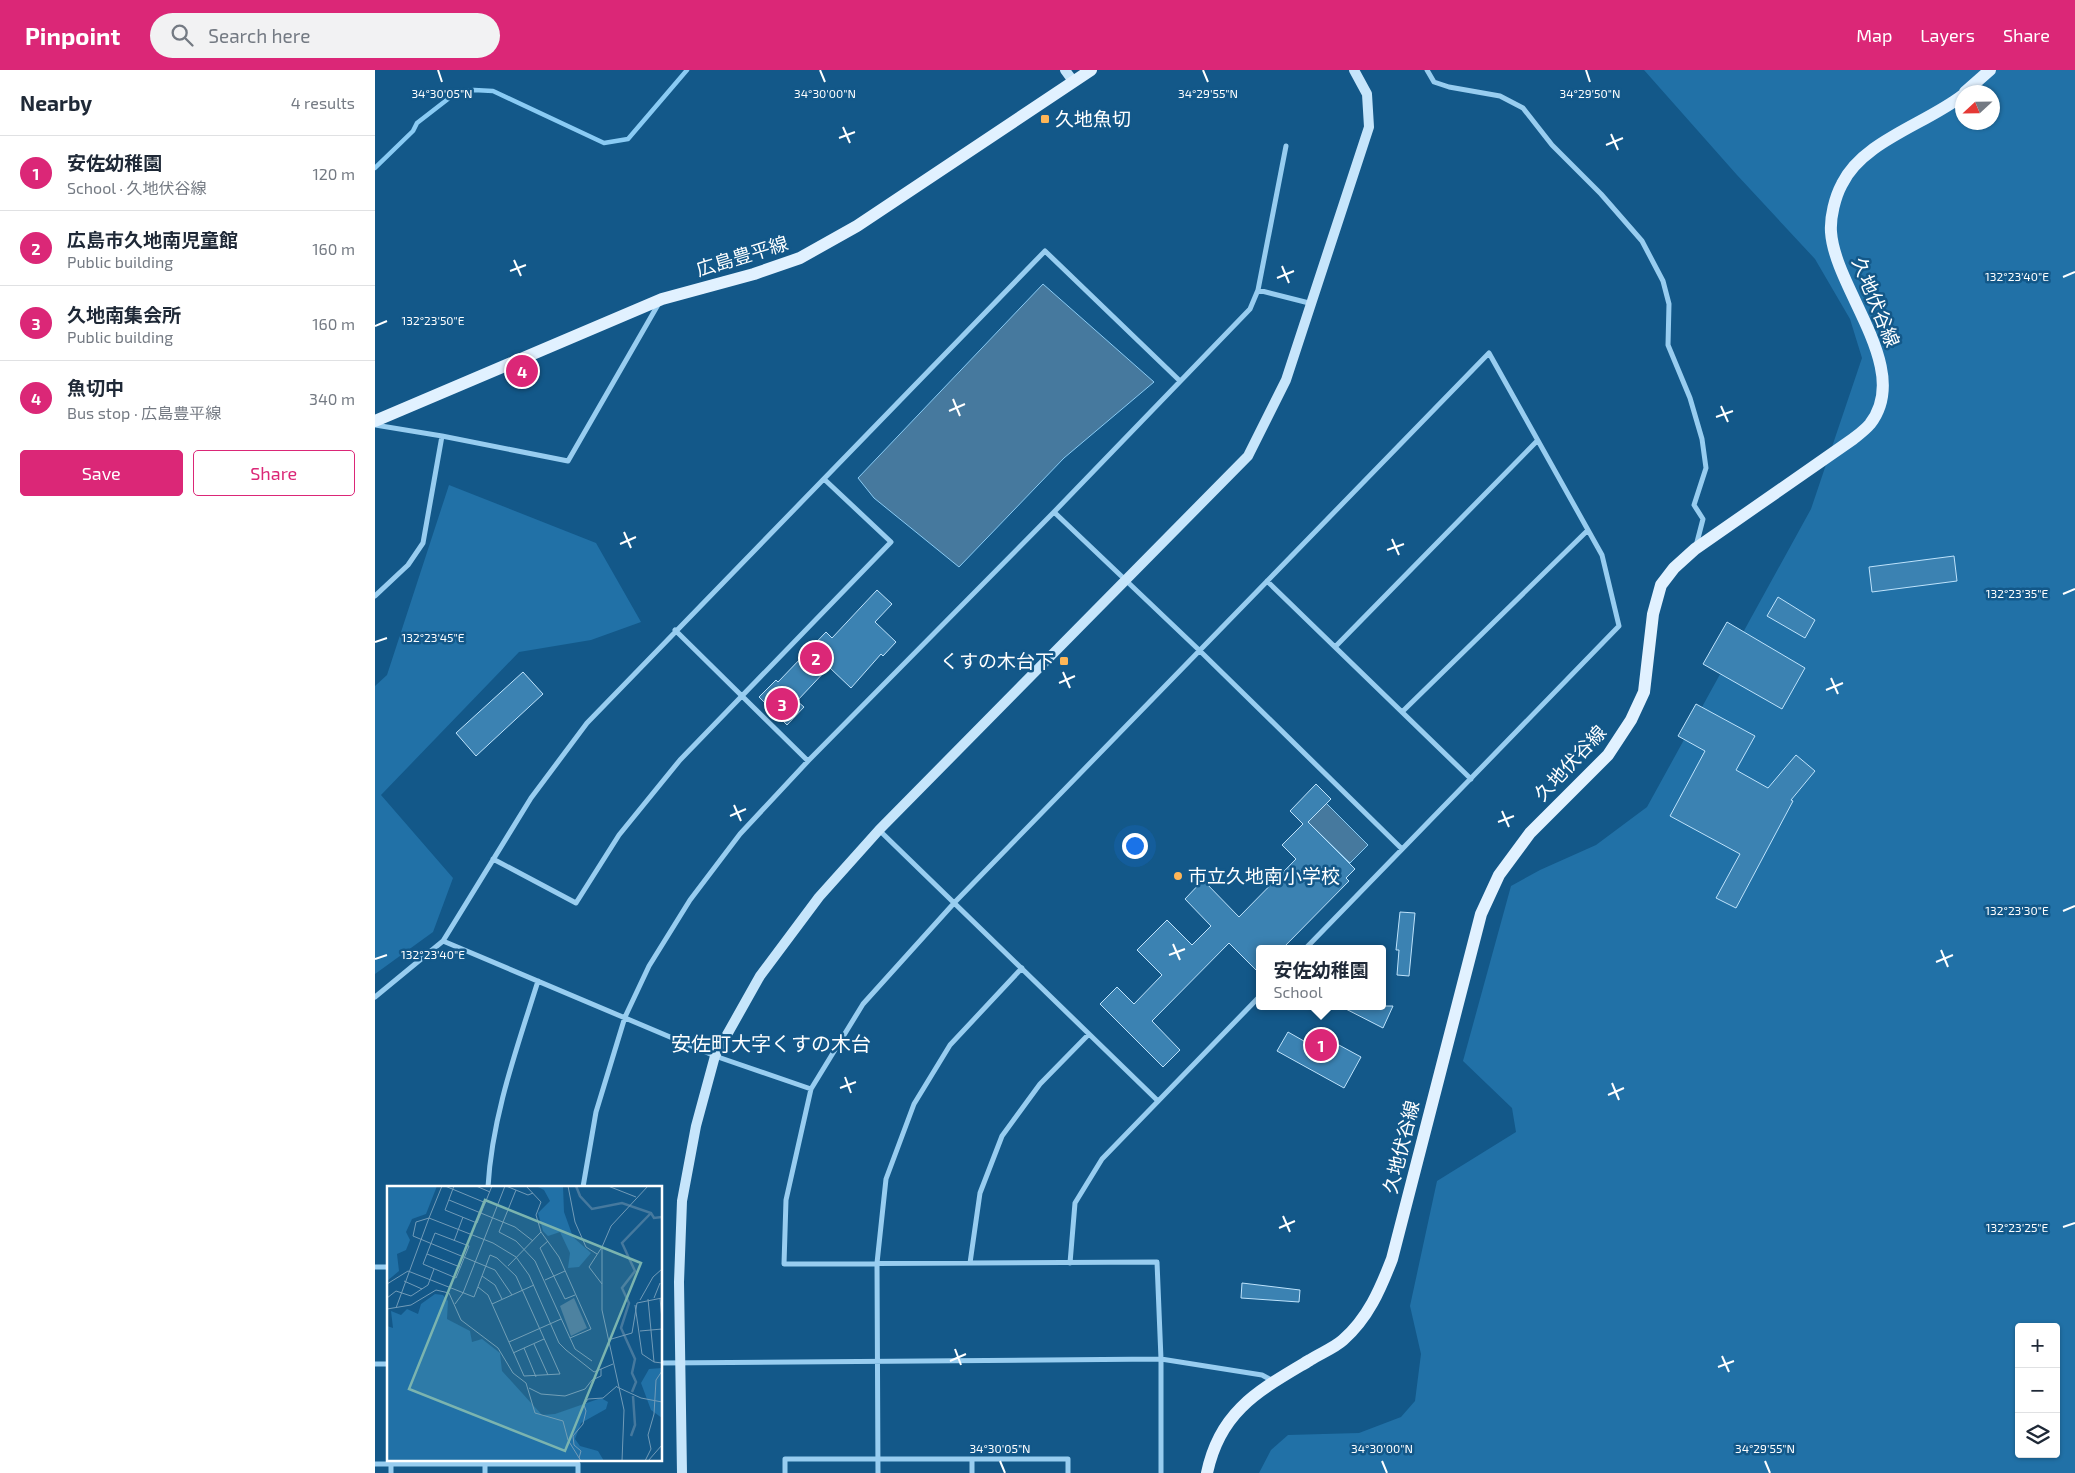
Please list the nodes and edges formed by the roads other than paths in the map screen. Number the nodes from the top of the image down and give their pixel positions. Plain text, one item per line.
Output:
1 (1065, 70) edge
2 (1091, 70) edge
3 (1354, 70) edge
4 (1427, 70) edge
5 (1990, 70) edge
6 (1073, 81) junction
7 (1973, 85) edge
8 (1955, 101) edge
9 (1286, 146) dead end
10 (1258, 290) junction
11 (662, 299) junction
12 (1313, 304) junction
13 (1180, 382) junction
14 (375, 421) edge
15 (375, 425) edge
16 (442, 436) junction
17 (1537, 441) junction
18 (823, 479) junction
19 (1054, 512) junction
20 (1588, 530) junction
21 (1695, 549) junction
22 (1126, 581) junction
23 (1267, 581) junction
24 (375, 596) edge
25 (675, 630) junction
26 (1335, 647) junction
27 (1199, 650) junction
28 (742, 696) junction
29 (1402, 712) junction
30 (808, 762) junction
31 (1471, 779) junction
32 (879, 830) junction
33 (1402, 849) junction
34 (493, 859) junction
35 (955, 902) junction
36 (443, 941) junction
37 (1309, 945) edge
38 (1022, 968) junction
39 (538, 981) junction
40 (375, 997) edge
41 (1256, 1000) edge
42 (625, 1017) junction
43 (1089, 1034) junction
44 (715, 1056) junction
45 (811, 1089) junction
46 (1157, 1101) junction
47 (488, 1186) edge
48 (583, 1186) edge
49 (877, 1263) junction
50 (970, 1263) junction
51 (1070, 1263) junction
52 (1161, 1358) junction
53 (877, 1361) junction
54 (663, 1363) edge
55 (681, 1363) junction
56 (1274, 1382) junction
57 (877, 1459) junction
58 (973, 1459) junction
59 (485, 1462) edge
60 (375, 1464) edge
61 (391, 1464) junction
62 (391, 1473) edge
63 (485, 1473) edge
64 (578, 1473) edge
65 (682, 1473) edge
66 (785, 1473) edge
67 (877, 1473) edge
68 (973, 1473) edge
69 (1067, 1473) edge
70 (1161, 1473) edge
71 (1207, 1473) edge

1 - 6 street
2 - 6 main road, 広島豊平線
3 - 12 street
4 - 21 street
5 - 7 main road
6 - 11 main road, 広島豊平線
8 - 21 main road, 久地伏谷線
9 - 10 street
10 - 12 street
10 - 13 street
11 - 14 main road, 広島豊平線
11 - 16 street
12 - 22 street
13 - 18 street
13 - 19 street
15 - 16 street
16 - 24 street
17 - 20 street
17 - 23 street
17 - 26 street
18 - 25 street
18 - 28 street
19 - 22 street
19 - 30 street
20 - 29 street
20 - 31 street
21 - 56 main road, 久地伏谷線
22 - 27 street
22 - 32 street
23 - 26 street
23 - 27 street
25 - 28 street
25 - 34 street
26 - 29 street
27 - 33 street
27 - 35 street
28 - 30 street
28 - 34 street
29 - 31 street
30 - 42 street
31 - 33 street
32 - 35 street
32 - 44 street
33 - 37 street
34 - 36 street
35 - 38 street
35 - 45 street
36 - 39 street
36 - 40 street
38 - 43 street
38 - 49 street
39 - 42 street
39 - 47 street
41 - 46 street
42 - 44 street
42 - 48 street
43 - 46 street
43 - 50 street
44 - 45 street
44 - 55 street
45 - 49 street
46 - 51 street
49 - 50 street
49 - 53 street
50 - 51 street
51 - 52 street
52 - 53 street
52 - 56 street
52 - 70 street
53 - 55 street
53 - 57 street
54 - 55 street
55 - 65 street
56 - 71 main road, 久地伏谷線
57 - 58 street
57 - 66 street
57 - 67 street
58 - 68 street
58 - 69 street
59 - 61 street
59 - 63 street
59 - 64 street
60 - 61 street
61 - 62 street

